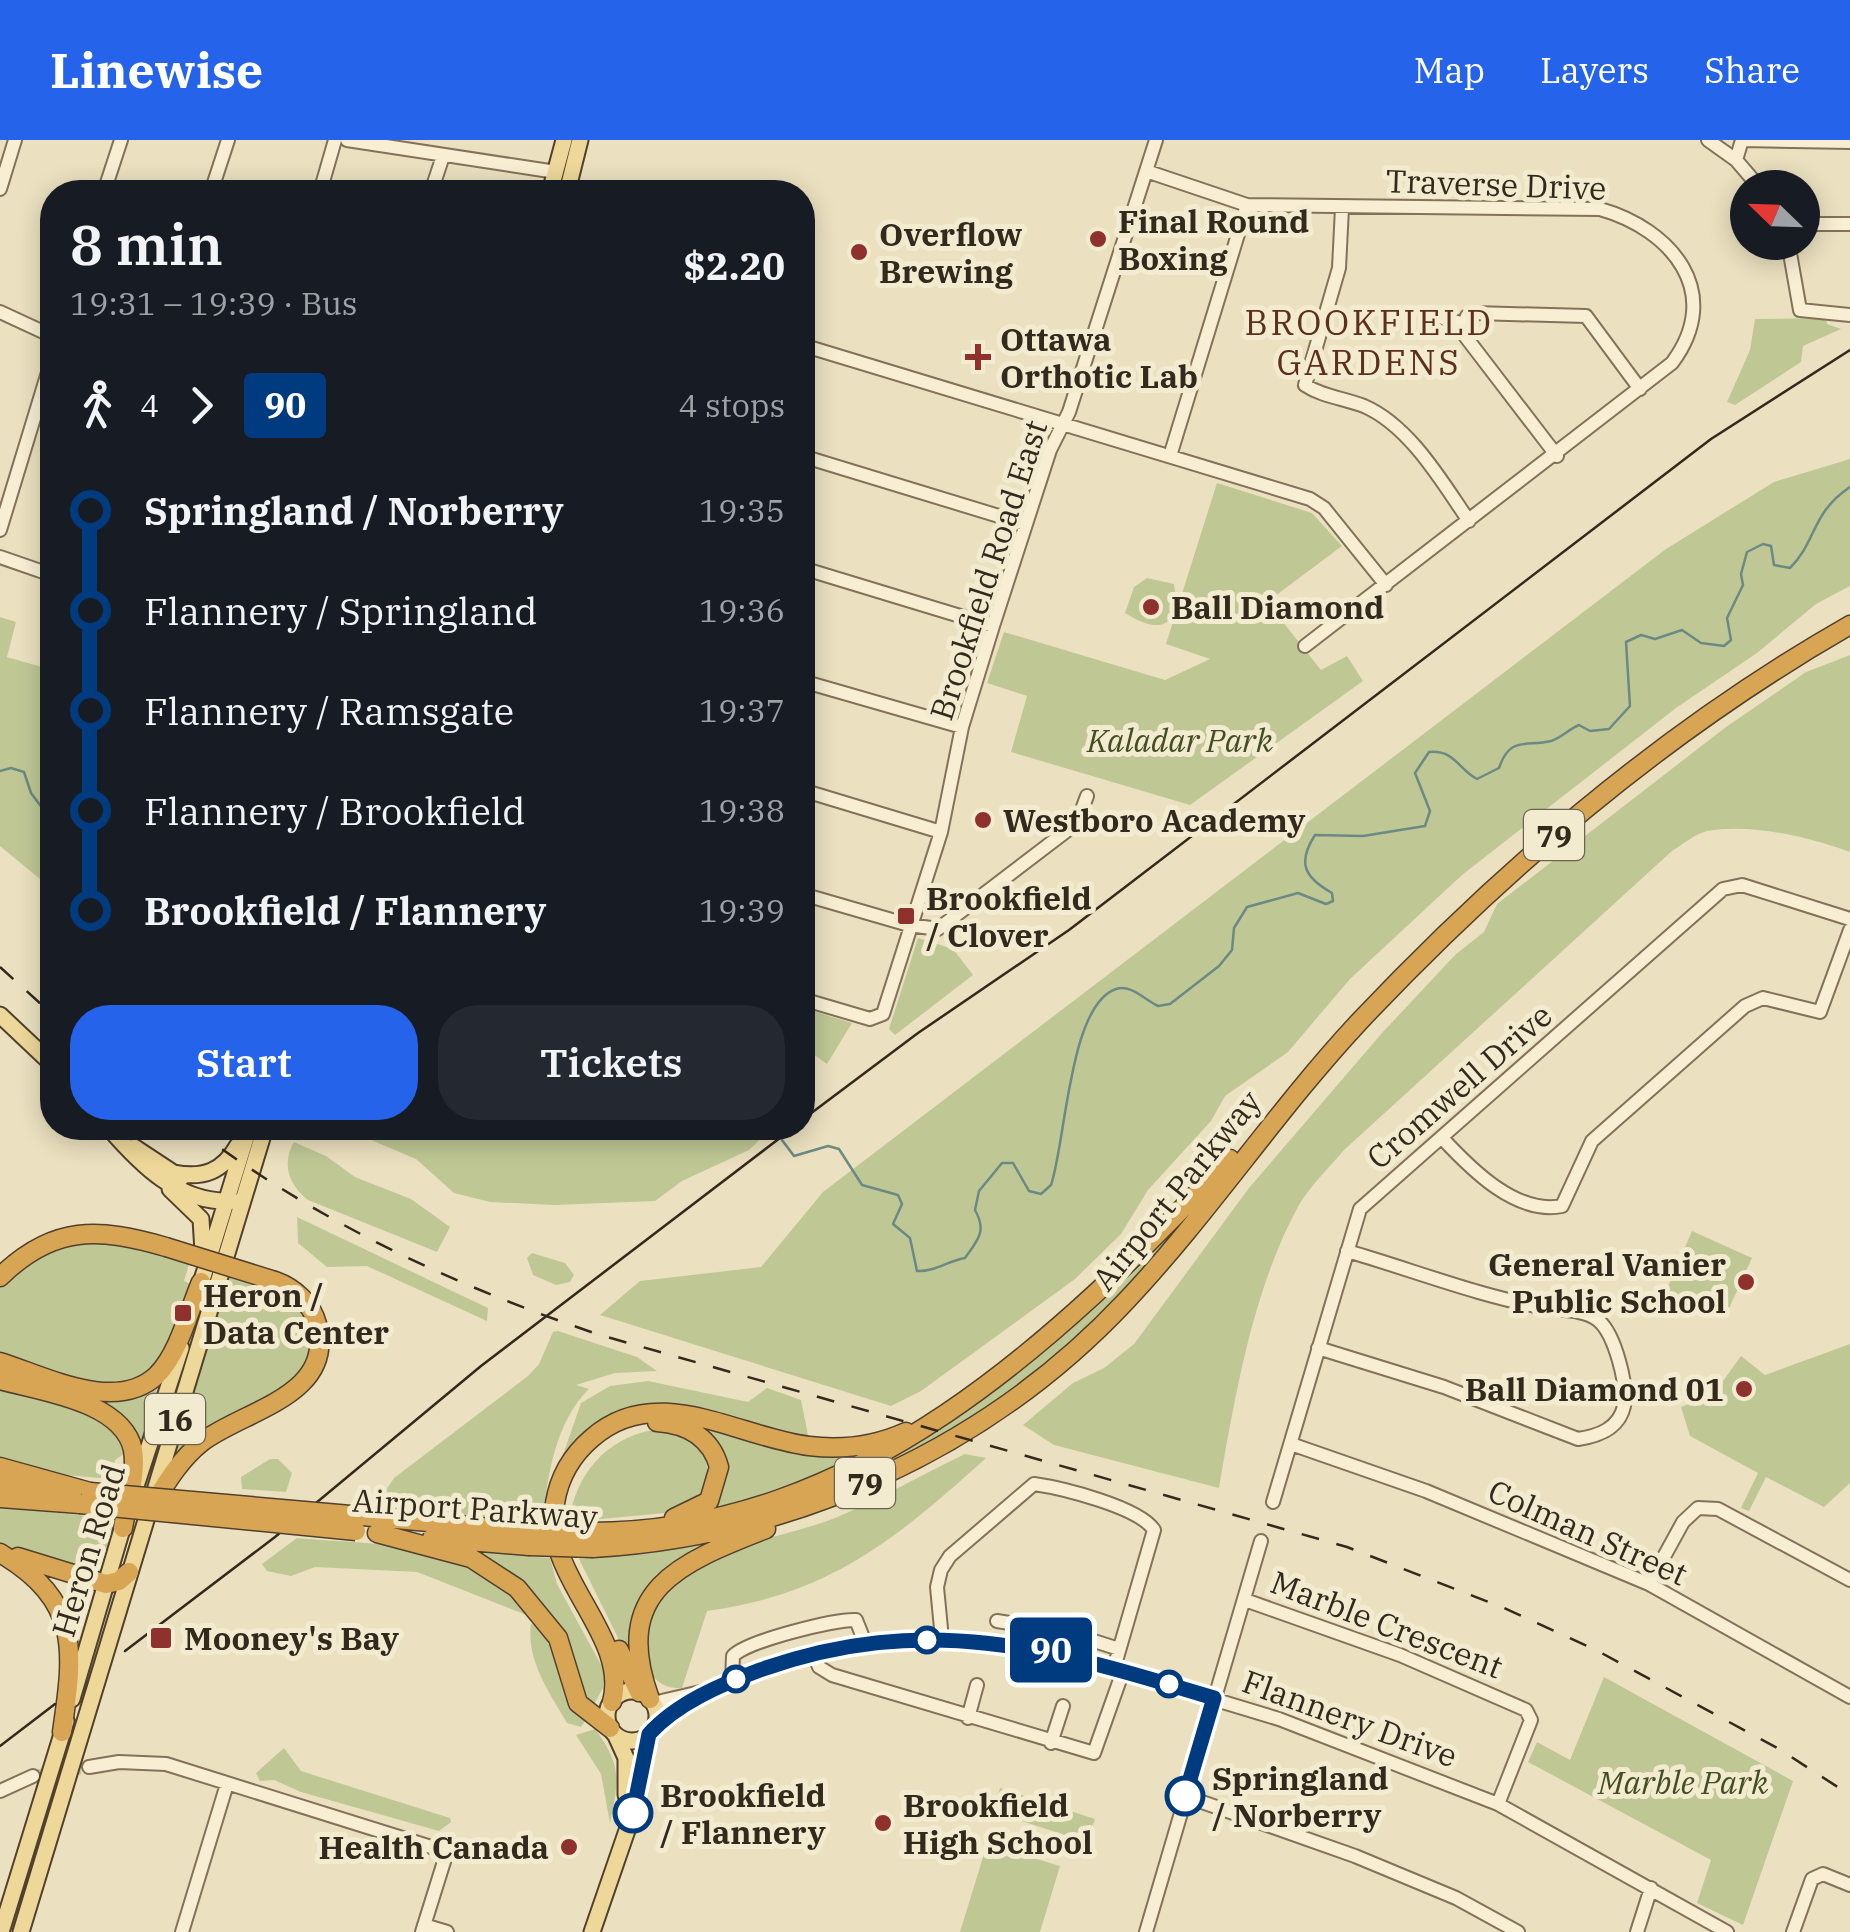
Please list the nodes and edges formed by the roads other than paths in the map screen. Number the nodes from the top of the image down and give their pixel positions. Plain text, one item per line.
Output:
1 (15, 140) edge
2 (121, 140) edge
3 (228, 140) edge
4 (335, 140) edge
5 (347, 140) edge
6 (564, 140) edge
7 (580, 140) edge
8 (1156, 140) edge
9 (1708, 140) edge
10 (1743, 140) edge
11 (1850, 142) edge
12 (443, 156) junction
13 (1736, 160) junction
14 (1146, 170) junction
15 (1745, 170) edge
16 (556, 172) junction
17 (108, 180) edge
18 (215, 180) edge
19 (323, 180) edge
20 (436, 180) edge
21 (554, 180) edge
22 (570, 180) edge
23 (0, 188) edge
24 (1248, 205) junction
25 (1342, 208) junction
26 (1820, 224) edge
27 (1850, 224) edge
28 (1791, 260) edge
29 (0, 312) edge
30 (1850, 316) edge
31 (1439, 317) dead end
32 (1461, 323) junction
33 (40, 330) edge
34 (815, 349) edge
35 (1640, 389) junction
36 (40, 398) edge
37 (1062, 425) junction
38 (1170, 456) junction
39 (1556, 456) junction
40 (815, 460) edge
41 (1469, 521) junction
42 (1025, 524) junction
43 (0, 530) edge
44 (0, 556) edge
45 (40, 571) edge
46 (815, 572) edge
47 (1386, 585) junction
48 (993, 626) junction
49 (1850, 626) edge
50 (1304, 646) dead end
51 (815, 684) edge
52 (962, 728) junction
53 (815, 794) edge
54 (1087, 796) dead end
55 (940, 832) junction
56 (815, 898) edge
57 (1850, 918) edge
58 (909, 925) junction
59 (1850, 930) edge
60 (815, 1003) edge
61 (0, 1015) edge
62 (40, 1053) edge
63 (1297, 1090) junction
64 (1443, 1139) junction
65 (124, 1140) edge
66 (240, 1140) edge
67 (244, 1140) edge
68 (259, 1140) edge
69 (162, 1174) junction
70 (232, 1198) junction
71 (1347, 1250) junction
72 (0, 1276) edge
73 (201, 1282) junction
74 (1318, 1348) junction
75 (0, 1362) edge
76 (0, 1380) edge
77 (955, 1407) junction
78 (1292, 1444) junction
79 (0, 1467) edge
80 (898, 1469) junction
81 (0, 1485) edge
82 (0, 1498) edge
83 (85, 1498) junction
84 (1273, 1502) dead end
85 (147, 1514) junction
86 (359, 1523) junction
87 (122, 1528) junction
88 (377, 1533) junction
89 (528, 1539) junction
90 (591, 1540) junction
91 (1262, 1541) dead end
92 (0, 1552) edge
93 (129, 1572) junction
94 (1850, 1580) edge
95 (106, 1584) junction
96 (1649, 1584) junction
97 (1245, 1600) junction
98 (997, 1621) dead end
99 (942, 1639) junction
100 (866, 1645) junction
101 (1119, 1649) junction
102 (814, 1654) junction
103 (1118, 1670) junction
104 (732, 1680) junction
105 (977, 1686) dead end
106 (709, 1690) junction
107 (1850, 1696) edge
108 (647, 1698) junction
109 (1214, 1698) junction
110 (612, 1702) junction
111 (1062, 1706) dead end
112 (968, 1718) junction
113 (612, 1731) junction
114 (651, 1731) junction
115 (62, 1732) junction
116 (1051, 1743) junction
117 (89, 1767) tunnel mouth
118 (33, 1776) tunnel mouth
119 (227, 1784) junction
120 (2, 1789) edge
121 (1185, 1796) junction
122 (1498, 1804) junction
123 (610, 1872) junction
124 (1850, 1885) edge
125 (1652, 1888) junction
126 (423, 1928) edge
127 (4, 1932) edge
128 (22, 1932) edge
129 (182, 1932) edge
130 (447, 1932) edge
131 (592, 1932) edge
132 (1146, 1932) edge
133 (1518, 1932) edge
134 (1637, 1932) edge
135 (1726, 1932) edge
136 (1794, 1932) edge

1 - 23 street
2 - 17 street
3 - 18 street
4 - 19 street
5 - 12 street
6 - 16 main road
7 - 22 main road
8 - 14 street, Brookfield Road East
9 - 13 street
10 - 11 street
10 - 13 street
12 - 16 street
12 - 20 street
13 - 15 street
14 - 24 street, Traverse Drive
14 - 37 street, Brookfield Road East
16 - 21 main road
24 - 25 street, Traverse Drive
24 - 38 street
25 - 35 street, Traverse Drive
25 - 41 street
26 - 27 street
28 - 30 street
29 - 33 street
31 - 32 street
32 - 35 street
32 - 39 street
34 - 37 street
35 - 39 street, Traverse Drive
36 - 43 street
37 - 38 street
37 - 42 street, Brookfield Road East
38 - 47 street
39 - 41 street, Traverse Drive
40 - 42 street
41 - 47 street, Traverse Drive
42 - 48 street, Brookfield Road East
44 - 45 street
46 - 48 street
47 - 50 street, Traverse Drive
48 - 52 street, Brookfield Road East
49 - 63 highway, Airport Parkway / 79
51 - 52 street
52 - 55 street, Brookfield Road East
53 - 55 street
54 - 58 street
55 - 58 street, Brookfield Road East
56 - 58 street
57 - 64 street, Cromwell Drive
58 - 60 street, Brookfield Road East
59 - 64 street
61 - 62 main road
63 - 77 highway, Airport Parkway / 79
63 - 80 highway, Airport Parkway / 79
64 - 71 street, Cromwell Drive
65 - 69 main road
66 - 69 main road
67 - 70 main road, Heron Road / 16
68 - 70 main road, Heron Road / 16
69 - 70 main road
69 - 73 main road
70 - 73 main road, Heron Road / 16
70 - 85 main road, Heron Road / 16
71 - 74 street, Cromwell Drive
71 - 74 street
72 - 85 highway, bridge
73 - 75 highway
73 - 87 main road, Heron Road / 16
74 - 78 street, Cromwell Drive
76 - 87 highway
77 - 90 highway, Airport Parkway / 79
77 - 110 highway
78 - 84 street, Cromwell Drive
78 - 96 street, Colman Street
79 - 83 highway
80 - 90 highway, Airport Parkway / 79
80 - 108 highway
81 - 83 highway, 79
82 - 83 highway, 79
83 - 86 highway, Airport Parkway / 79, bridge
85 - 93 main road, Heron Road / 16
86 - 88 highway, Airport Parkway / 79
86 - 89 highway, Airport Parkway / 79
87 - 95 main road, Heron Road / 16
88 - 89 highway, Airport Parkway / 79
88 - 113 highway
89 - 90 highway, Airport Parkway / 79, bridge
90 - 108 highway
91 - 97 street
92 - 95 highway
92 - 115 highway
93 - 95 highway
93 - 128 main road, Heron Road / 16
94 - 96 street
95 - 115 main road, Heron Road / 16
96 - 107 street, Colman Street
97 - 109 street
97 - 122 street, Marble Crescent
98 - 101 street
99 - 100 street, Flannery Drive
99 - 101 street
99 - 103 street, Flannery Drive
100 - 102 street, Flannery Drive
100 - 104 street
101 - 103 street
102 - 104 street, Flannery Drive
102 - 112 street
103 - 109 street, Flannery Drive
103 - 116 street
104 - 106 street, Flannery Drive
105 - 112 street
106 - 108 street, Flannery Drive
106 - 114 street, Flannery Drive
108 - 110 main road
108 - 114 main road
109 - 121 street
109 - 122 street, Flannery Drive
110 - 113 main road
111 - 116 street
112 - 116 street
113 - 114 main road
113 - 123 main road
114 - 123 main road
115 - 127 main road, Heron Road / 16
117 - 119 street
118 - 120 street
119 - 126 street
119 - 129 street
121 - 132 street
121 - 133 street
122 - 125 street, Flannery Drive
123 - 131 main road
124 - 136 street
125 - 134 street
125 - 135 street, Flannery Drive
126 - 130 street

